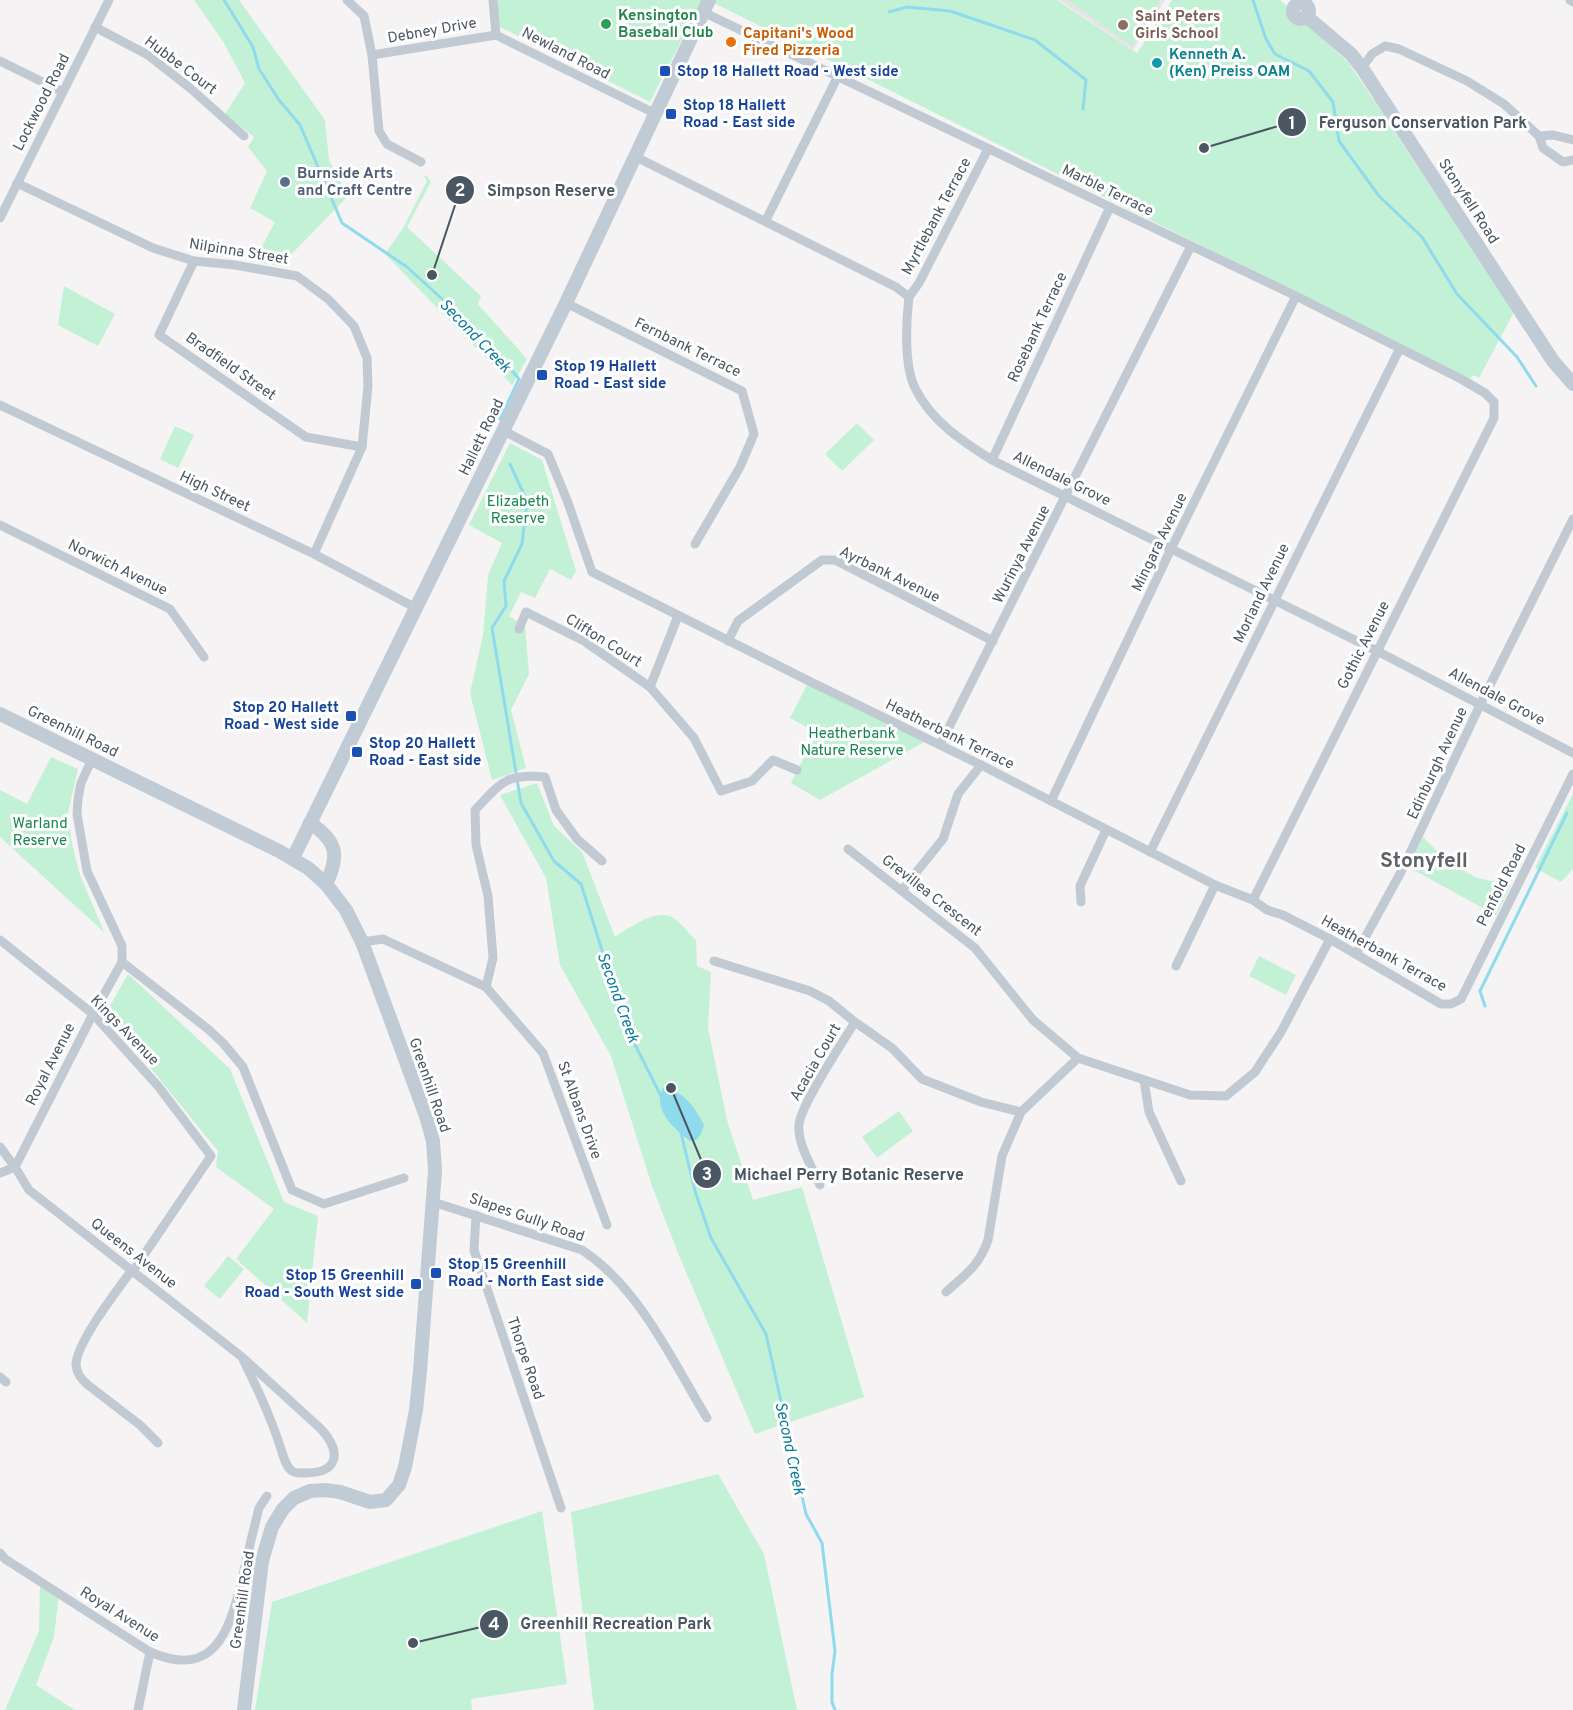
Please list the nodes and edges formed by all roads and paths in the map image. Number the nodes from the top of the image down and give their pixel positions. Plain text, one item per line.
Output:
1 (109, 0) edge
2 (347, 0) edge
3 (494, 0) edge
4 (1300, 5) edge
5 (706, 6) edge
6 (95, 27) junction
7 (496, 35) junction
8 (372, 56) junction
9 (0, 61) edge
10 (1362, 68) junction
11 (838, 76) junction
12 (63, 92) junction
13 (654, 113) junction
14 (243, 136) dead end
15 (1539, 136) junction
16 (1573, 140) edge
17 (988, 149) junction
18 (634, 156) junction
19 (1573, 160) edge
20 (421, 162) dead end
21 (17, 183) junction
22 (1110, 207) junction
23 (0, 218) edge
24 (766, 220) junction
25 (1191, 246) junction
26 (194, 261) junction
27 (1296, 296) junction
28 (909, 297) junction
29 (566, 303) junction
30 (1400, 348) junction
31 (1573, 384) edge
32 (1494, 402) joint
33 (0, 405) edge
34 (502, 430) junction
35 (362, 447) junction
36 (992, 460) junction
37 (1066, 496) junction
38 (1573, 519) edge
39 (0, 525) edge
40 (695, 544) dead end
41 (1171, 549) junction
42 (314, 554) junction
43 (1275, 600) junction
44 (416, 608) junction
45 (678, 616) junction
46 (519, 629) dead end
47 (728, 641) junction
48 (993, 642) junction
49 (1377, 651) junction
50 (204, 657) dead end
51 (650, 687) junction
52 (1481, 703) junction
53 (0, 714) edge
54 (940, 745) junction
55 (1573, 753) edge
56 (92, 759) junction
57 (981, 765) junction
58 (797, 770) dead end
59 (1573, 774) edge
60 (1051, 801) junction
61 (310, 823) junction
62 (1106, 830) junction
63 (848, 849) dead end
64 (1150, 852) junction
65 (293, 858) junction
66 (602, 861) dead end
67 (326, 884) junction
68 (1215, 885) junction
69 (902, 890) junction
70 (1253, 900) junction
71 (1081, 902) dead end
72 (1330, 939) junction
73 (0, 940) edge
74 (362, 942) junction
75 (1356, 954) junction
76 (714, 961) dead end
77 (122, 962) junction
78 (1176, 966) dead end
79 (486, 987) junction
80 (1451, 1004) joint
81 (93, 1014) junction
82 (855, 1022) junction
83 (1078, 1058) junction
84 (1144, 1080) junction
85 (1021, 1112) junction
86 (0, 1147) edge
87 (15, 1167) junction
88 (0, 1173) edge
89 (404, 1178) dead end
90 (1181, 1180) dead end
91 (820, 1185) dead end
92 (433, 1202) junction
93 (476, 1215) junction
94 (607, 1225) dead end
95 (132, 1270) junction
96 (946, 1292) dead end
97 (242, 1357) junction
98 (707, 1418) dead end
99 (158, 1443) dead end
100 (267, 1496) dead end
101 (561, 1509) dead end
102 (0, 1553) edge
103 (150, 1652) junction
104 (138, 1710) edge
105 (244, 1710) edge

1 - 6 street, Lockwood Road
2 - 8 street
3 - 7 street
4 - 10 main road, Stonyfell Road
5 - 11 street, Marble Terrace
5 - 13 main road, Hallett Road
6 - 12 street, Lockwood Road
6 - 14 street, Hubbe Court
7 - 8 street, Debney Drive
7 - 13 street, Newland Road
8 - 20 street
9 - 12 street
10 - 15 street
10 - 31 main road, Stonyfell Road
11 - 17 street, Marble Terrace
11 - 24 street
12 - 21 street, Lockwood Road
13 - 18 main road, Hallett Road
15 - 16 street
15 - 19 street
17 - 22 street, Marble Terrace
17 - 28 street, Myrtlebank Terrace
18 - 24 street
18 - 29 main road, Hallett Road
21 - 23 street, Lockwood Road
21 - 26 street, Nilpinna Street
22 - 25 street, Marble Terrace
22 - 36 street, Rosebank Terrace
24 - 28 street
25 - 27 street, Marble Terrace
25 - 37 street, Wurinya Avenue
26 - 35 street, Nilpinna Street
26 - 35 street, Bradfield Street
27 - 30 street, Marble Terrace
27 - 41 street, Mingara Avenue
28 - 36 street, Allendale Grove
29 - 34 main road, Hallett Road
29 - 40 street, Fernbank Terrace
30 - 32 street, Marble Terrace
30 - 43 street, Morland Avenue
32 - 49 street, Gothic Avenue
33 - 42 street, High Street
34 - 44 main road, Hallett Road
34 - 45 street, Heatherbank Terrace
35 - 42 street, Nilpinna Street
36 - 37 street, Allendale Grove
37 - 41 street, Allendale Grove
37 - 48 street, Wurinya Avenue
38 - 52 street, Edinburgh Avenue
39 - 50 street, Norwich Avenue
41 - 43 street, Allendale Grove
41 - 60 street, Mingara Avenue
42 - 44 street, High Street
43 - 49 street, Allendale Grove
43 - 64 street, Morland Avenue
44 - 61 main road, Hallett Road
45 - 47 street, Heatherbank Terrace
45 - 51 street, Clifton Court
46 - 51 street, Clifton Court
47 - 48 street, Ayrbank Avenue
47 - 54 street, Heatherbank Terrace
48 - 54 street, Wurinya Avenue
49 - 52 street, Allendale Grove
49 - 70 street, Gothic Avenue
51 - 58 street, Clifton Court
52 - 55 street, Allendale Grove
52 - 75 street, Edinburgh Avenue
53 - 56 main road, Greenhill Road
54 - 57 street, Heatherbank Terrace
56 - 65 main road, Greenhill Road
56 - 77 street
57 - 60 street, Heatherbank Terrace
57 - 69 street
59 - 80 street, Penfold Road
60 - 62 street, Heatherbank Terrace
61 - 65 main road, Hallett Road
61 - 67 main road
62 - 64 street, Heatherbank Terrace
62 - 71 street
63 - 69 street, Grevillea Crescent
64 - 68 street, Heatherbank Terrace
65 - 67 main road, Greenhill Road
66 - 79 street
67 - 74 main road, Greenhill Road
68 - 70 street, Heatherbank Terrace
68 - 78 street
69 - 83 street, Grevillea Crescent
70 - 72 street, Heatherbank Terrace
72 - 75 street, Heatherbank Terrace
72 - 84 street, Grevillea Crescent
73 - 81 street, Kings Avenue
74 - 79 street
74 - 92 main road, Greenhill Road
75 - 80 street, Heatherbank Terrace
76 - 82 street
77 - 81 street, Royal Avenue
77 - 89 street
79 - 94 street, St Albans Drive
81 - 87 street, Royal Avenue
81 - 95 street, Kings Avenue
82 - 85 street
82 - 91 street, Acacia Court
83 - 84 street, Grevillea Crescent
83 - 85 street
84 - 90 street
85 - 96 street
86 - 87 street, Queens Avenue
87 - 88 street
87 - 95 street, Queens Avenue
92 - 93 street, Slapes Gully Road
92 - 105 main road, Greenhill Road
93 - 98 street, Slapes Gully Road
93 - 101 street, Thorpe Road
95 - 97 street, Queens Avenue
95 - 99 street
97 - 97 street, Queens Avenue
100 - 103 street, Royal Avenue
102 - 103 street, Royal Avenue
103 - 104 street

